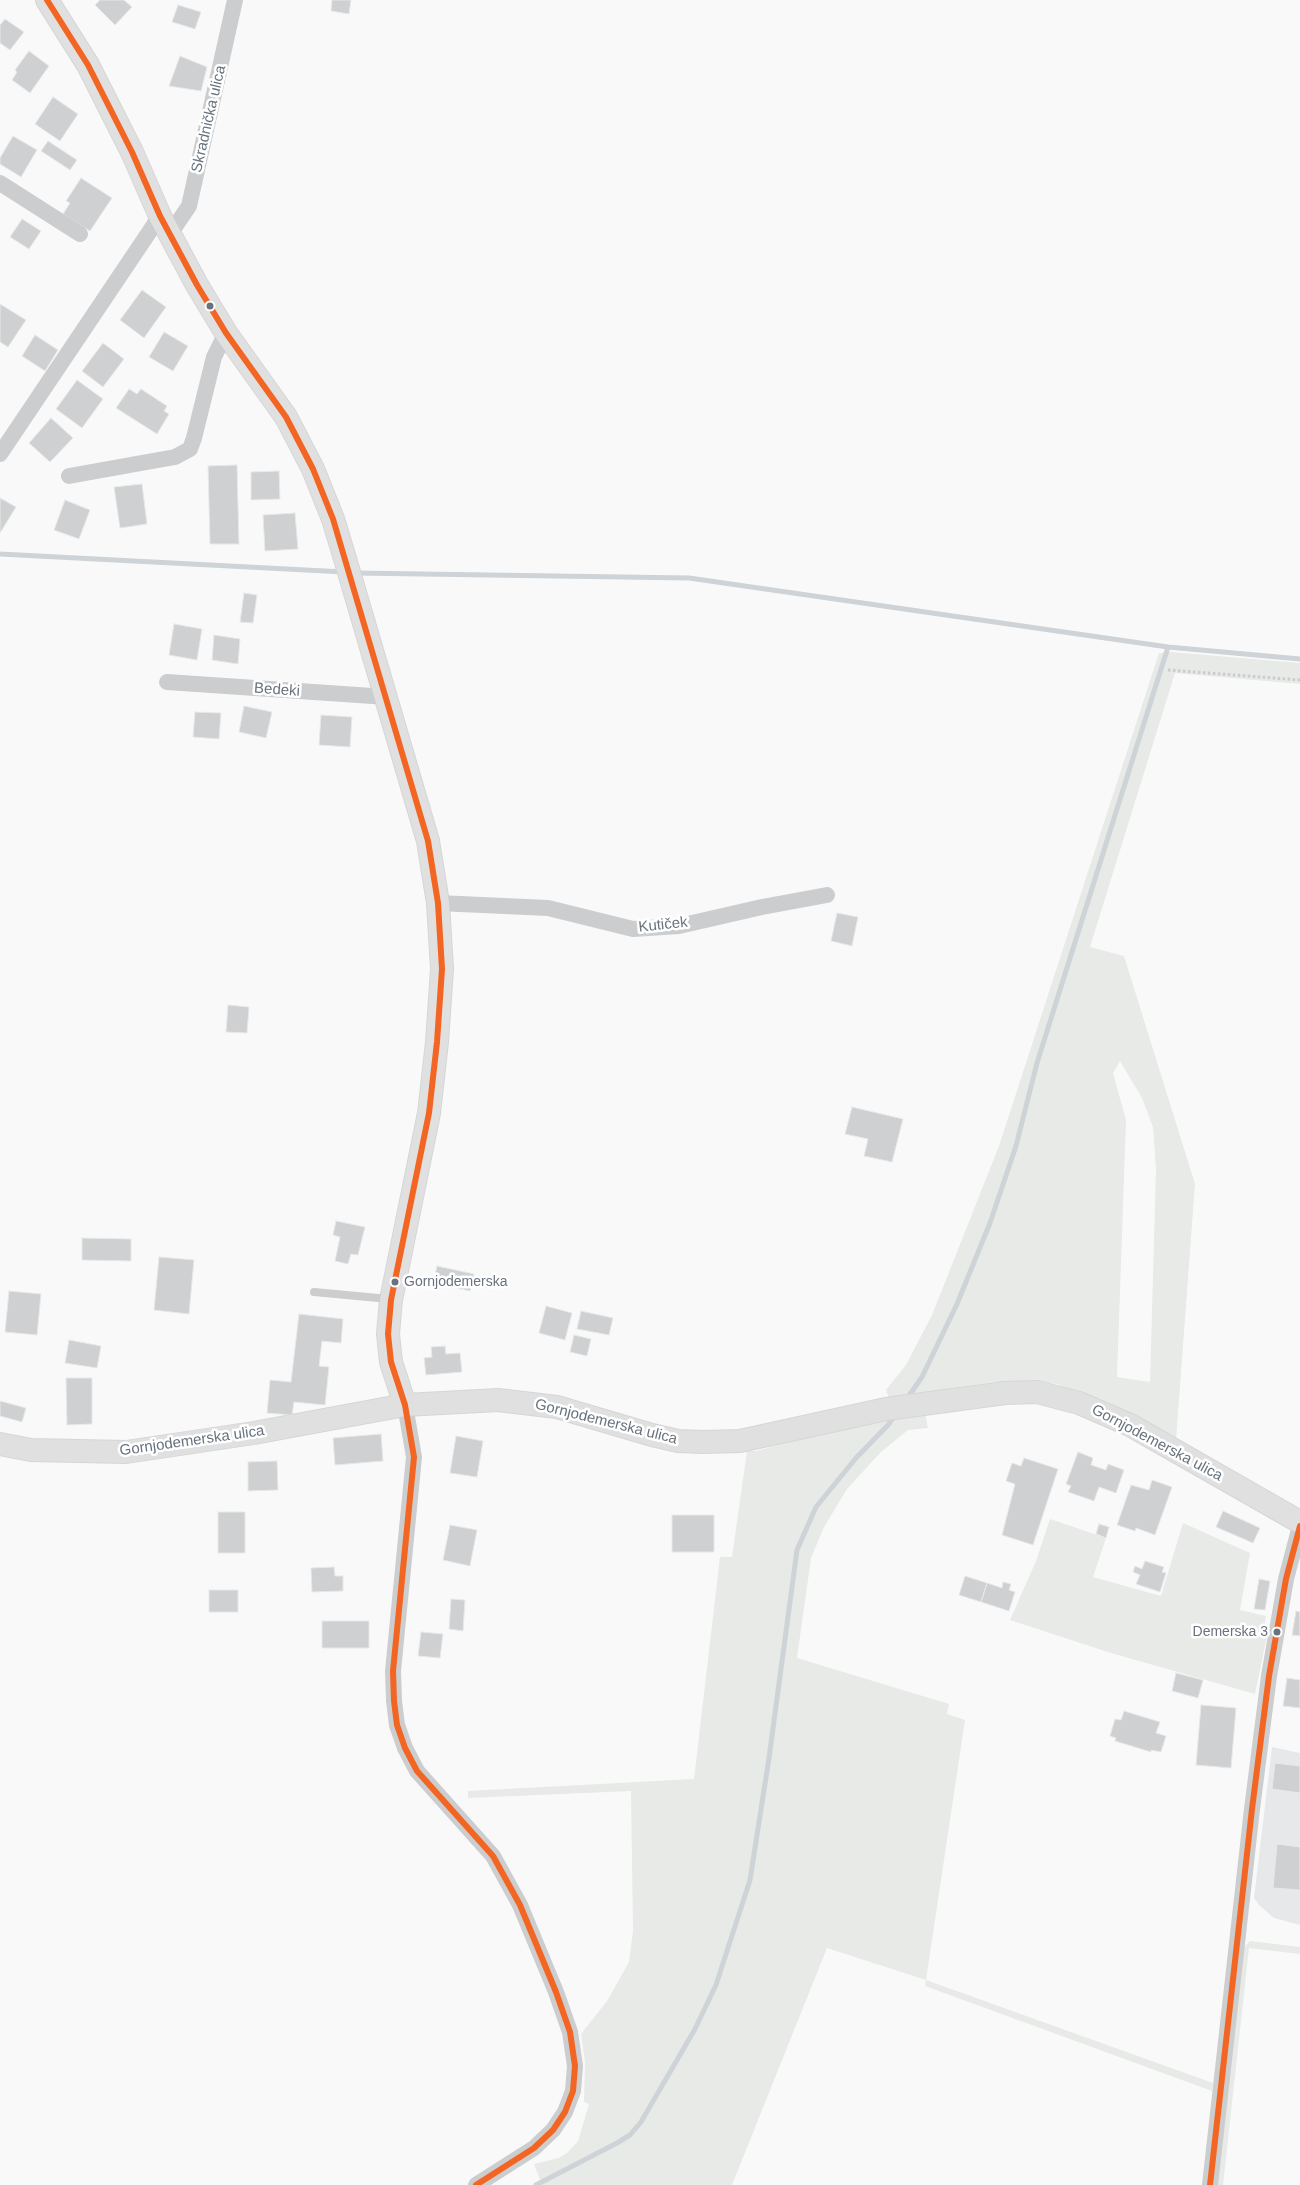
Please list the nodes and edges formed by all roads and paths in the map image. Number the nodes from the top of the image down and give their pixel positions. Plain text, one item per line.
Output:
1 (47, 0) edge
2 (235, 0) edge
3 (0, 183) edge
4 (165, 225) junction
5 (80, 234) dead end
6 (226, 332) junction
7 (0, 454) edge
8 (68, 476) dead end
9 (1168, 670) dead end
10 (1300, 680) edge
11 (167, 682) dead end
12 (387, 697) junction
13 (827, 895) dead end
14 (438, 903) junction
15 (314, 1292) dead end
16 (391, 1300) junction
17 (405, 1405) junction
18 (0, 1444) edge
19 (1300, 1524) edge
20 (476, 2185) edge
21 (1210, 2185) edge

1 - 4 main road
2 - 4 street, Skradnička ulica
3 - 5 street
4 - 6 main road
4 - 7 street, Skradnička ulica
6 - 8 street
6 - 12 main road
9 - 10 path
11 - 12 street, Bedeki
12 - 14 main road
13 - 14 street, Kutiček
14 - 16 main road
15 - 16 lane
16 - 17 main road
17 - 18 main road, Gornjodemerska ulica
17 - 19 main road, Gornjodemerska ulica
17 - 20 street
19 - 21 street

